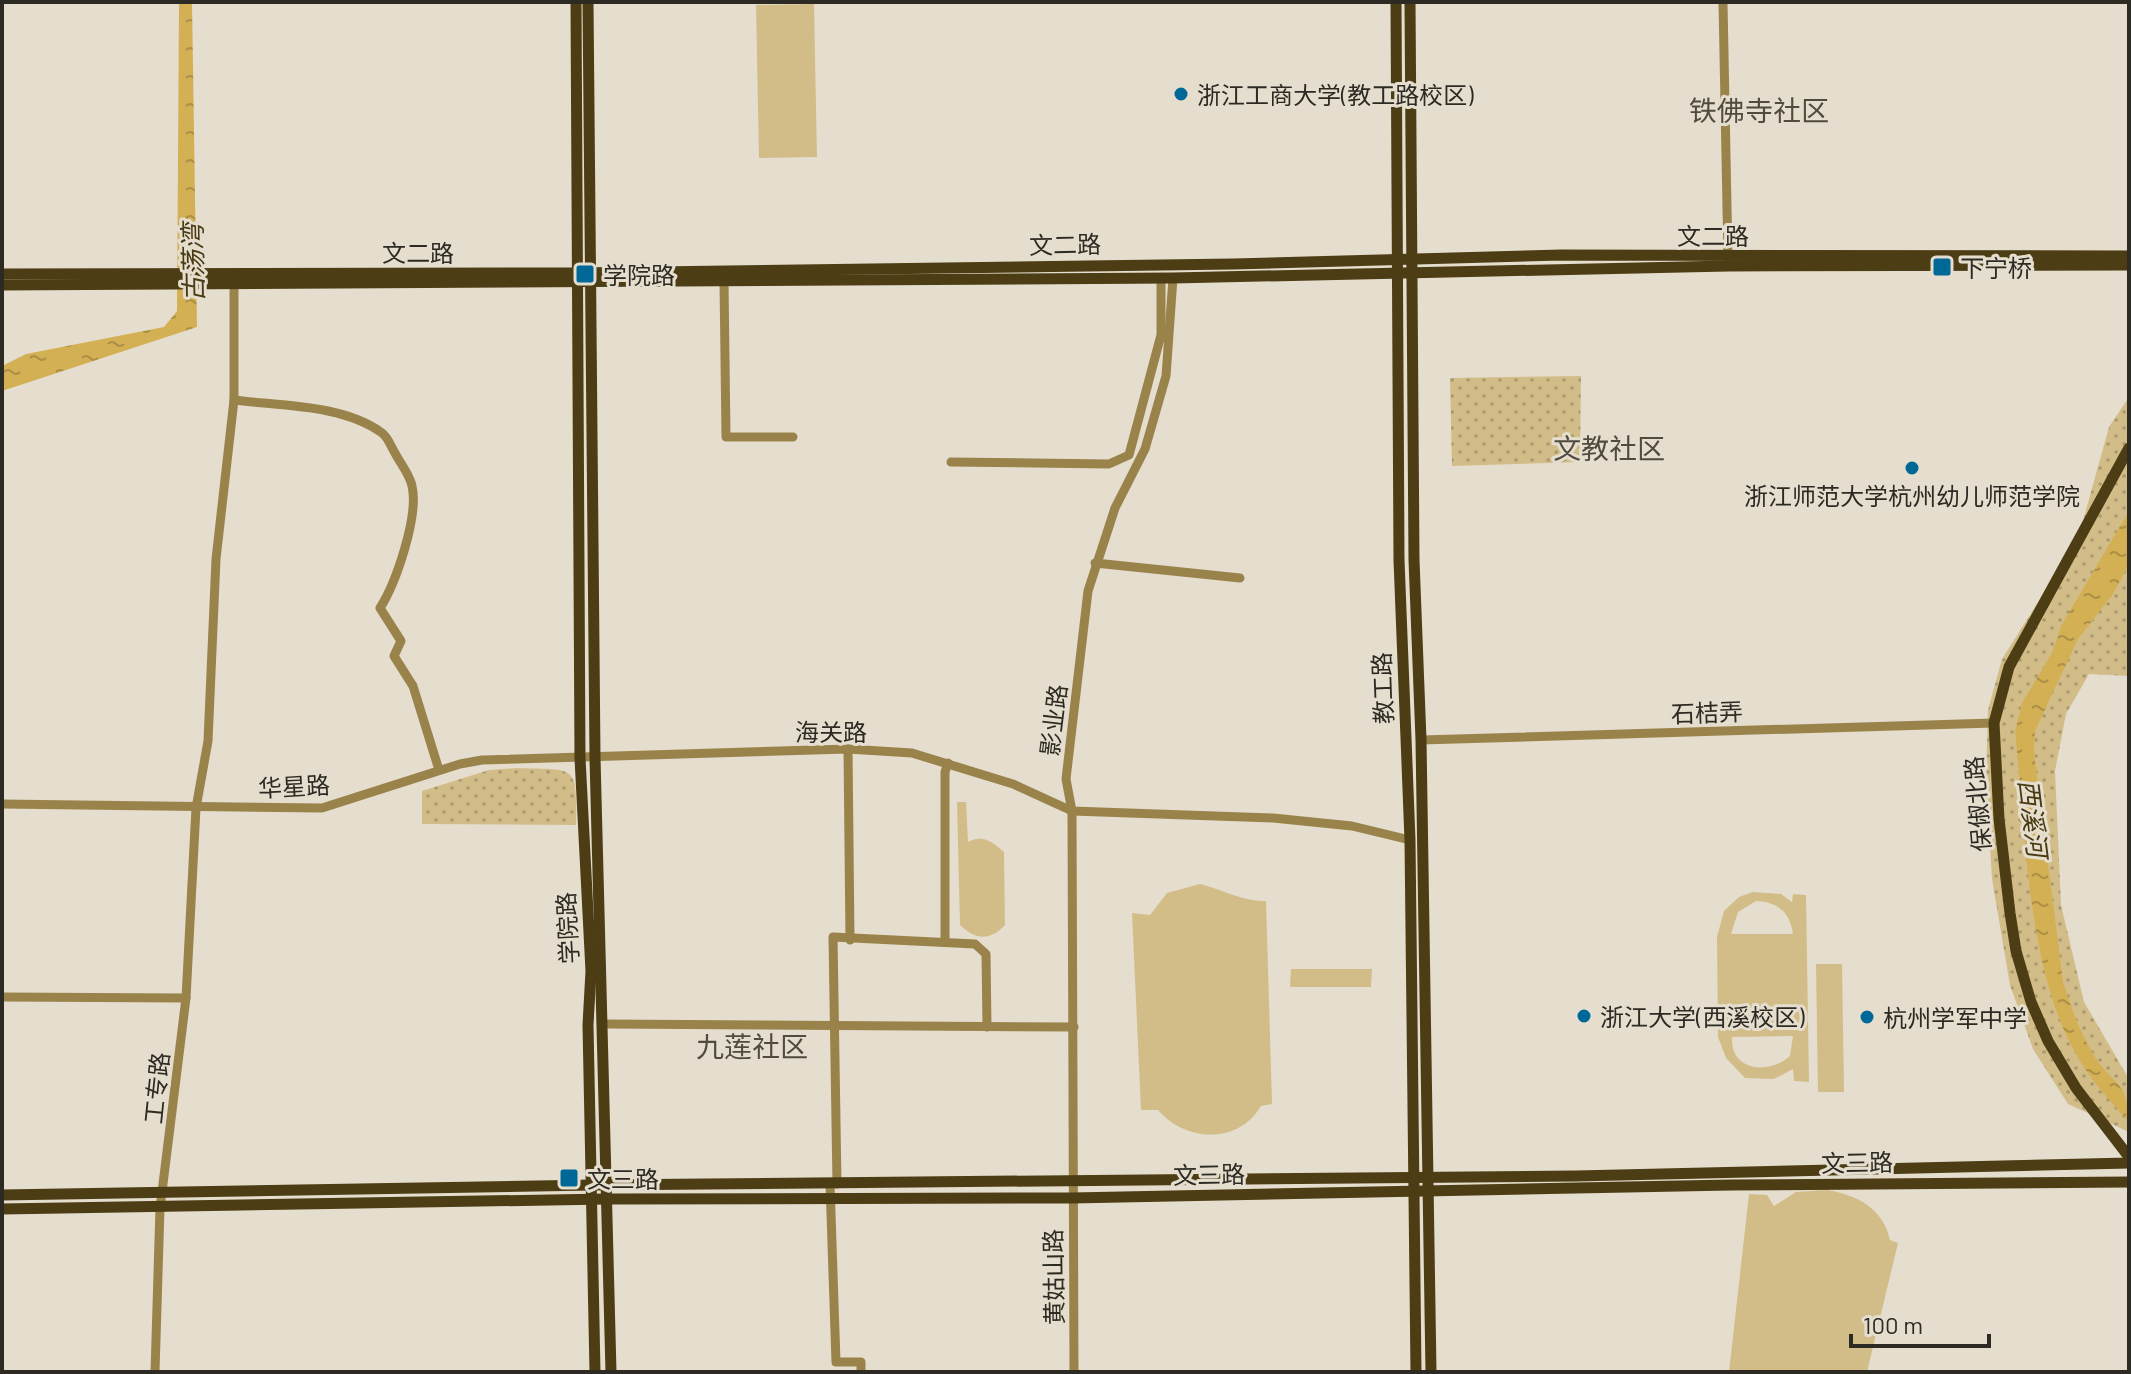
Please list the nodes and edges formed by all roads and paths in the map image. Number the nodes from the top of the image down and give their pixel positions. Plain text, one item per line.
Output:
1 (576, 2) edge
2 (588, 2) edge
3 (1396, 2) edge
4 (1410, 2) edge
5 (1723, 2) edge
6 (1412, 256) junction
7 (2129, 256) edge
8 (1397, 260) junction
9 (1728, 261) junction
10 (2129, 265) edge
11 (2, 274) edge
12 (1398, 274) junction
13 (1414, 274) junction
14 (174, 278) junction
15 (201, 278) junction
16 (584, 278) junction
17 (1167, 278) junction
18 (724, 281) junction
19 (234, 283) junction
20 (2, 285) edge
21 (234, 400) junction
22 (793, 437) dead end
23 (2129, 448) edge
24 (951, 462) dead end
25 (1095, 563) junction
26 (1240, 578) dead end
27 (1994, 723) junction
28 (1421, 740) junction
29 (848, 749) junction
30 (580, 758) junction
31 (595, 758) junction
32 (948, 763) junction
33 (439, 770) junction
34 (2, 804) edge
35 (196, 808) junction
36 (1072, 811) junction
37 (1410, 840) junction
38 (850, 940) junction
39 (945, 942) junction
40 (2, 997) edge
41 (186, 998) junction
42 (836, 1023) junction
43 (605, 1024) junction
44 (987, 1027) junction
45 (1074, 1027) junction
46 (2129, 1157) edge
47 (2129, 1163) edge
48 (1415, 1177) junction
49 (1429, 1177) junction
50 (1073, 1181) junction
51 (2129, 1182) edge
52 (834, 1184) junction
53 (593, 1185) junction
54 (606, 1185) junction
55 (1416, 1192) junction
56 (1430, 1192) junction
57 (164, 1193) junction
58 (2, 1195) edge
59 (830, 1198) junction
60 (1072, 1198) junction
61 (607, 1199) junction
62 (594, 1202) junction
63 (160, 1208) junction
64 (2, 1209) edge
65 (155, 1372) edge
66 (595, 1372) edge
67 (611, 1372) edge
68 (861, 1372) edge
69 (1074, 1372) edge
70 (1416, 1372) edge
71 (1431, 1372) edge

1 - 16 main road, 学院路
2 - 16 main road, 学院路
3 - 8 main road, 教工路
4 - 6 main road, 教工路
5 - 9 street
6 - 8 main road, 文二路
6 - 9 main road, 文二路
6 - 13 main road, 教工路
7 - 9 main road, 文二路
8 - 12 main road, 教工路
8 - 16 main road, 文二路
9 - 10 main road, 文二路
9 - 13 main road, 文二路
11 - 14 main road, 文二路
12 - 13 main road, 文二路
12 - 17 main road, 文二路
12 - 37 main road, 教工路
13 - 28 main road, 教工路
14 - 15 main road, 文二路
14 - 20 main road, 文二路
15 - 16 main road, 文二路
15 - 19 main road, 文二路
16 - 18 main road, 文二路
16 - 19 main road, 文二路
16 - 30 main road, 学院路
16 - 31 main road, 学院路
17 - 18 main road, 文二路
17 - 24 street
17 - 25 street, 影业路
18 - 22 street
19 - 21 street, 工专路
21 - 33 street
21 - 35 street, 工专路
23 - 27 main road, 保俶北路
25 - 26 street
25 - 36 street, 影业路
27 - 28 street, 石桔弄
27 - 46 main road, 保俶北路
28 - 49 main road, 教工路
29 - 31 street, 海关路
29 - 32 street, 海关路
29 - 38 street
30 - 31 street, 海关路
30 - 33 street, 华星路
30 - 53 main road, 学院路
31 - 43 main road, 学院路
32 - 36 street, 海关路
32 - 39 street
33 - 35 street, 华星路
34 - 35 street, 华星路
35 - 41 street, 工专路
36 - 37 street
36 - 45 street, 影业路
37 - 48 main road, 教工路
38 - 39 street
38 - 42 street
39 - 44 street
40 - 41 street
41 - 57 street, 工专路
42 - 43 street
42 - 44 street
42 - 52 street
43 - 54 main road, 学院路
44 - 45 street
45 - 50 street, 影业路
47 - 49 main road, 文三路
48 - 49 main road, 文三路
48 - 50 main road, 文三路
48 - 55 main road, 教工路
49 - 56 main road, 教工路
50 - 52 main road, 文三路
50 - 60 street, 黄姑山路
51 - 56 main road, 文三路
52 - 54 main road, 文三路
52 - 59 street
53 - 54 main road, 文三路
53 - 57 main road, 文三路
53 - 62 main road, 学院路
54 - 61 main road, 学院路
55 - 56 main road, 文三路
55 - 60 main road, 文三路
55 - 70 main road, 教工路
56 - 71 main road, 教工路
57 - 58 main road, 文三路
57 - 63 street, 工专路
59 - 60 main road, 文三路
59 - 61 main road, 文三路
59 - 68 street
60 - 69 street, 黄姑山路
61 - 62 main road, 文三路
61 - 67 main road, 学院路
62 - 63 main road, 文三路
62 - 66 main road, 学院路
63 - 64 main road, 文三路
63 - 65 street, 工专路

